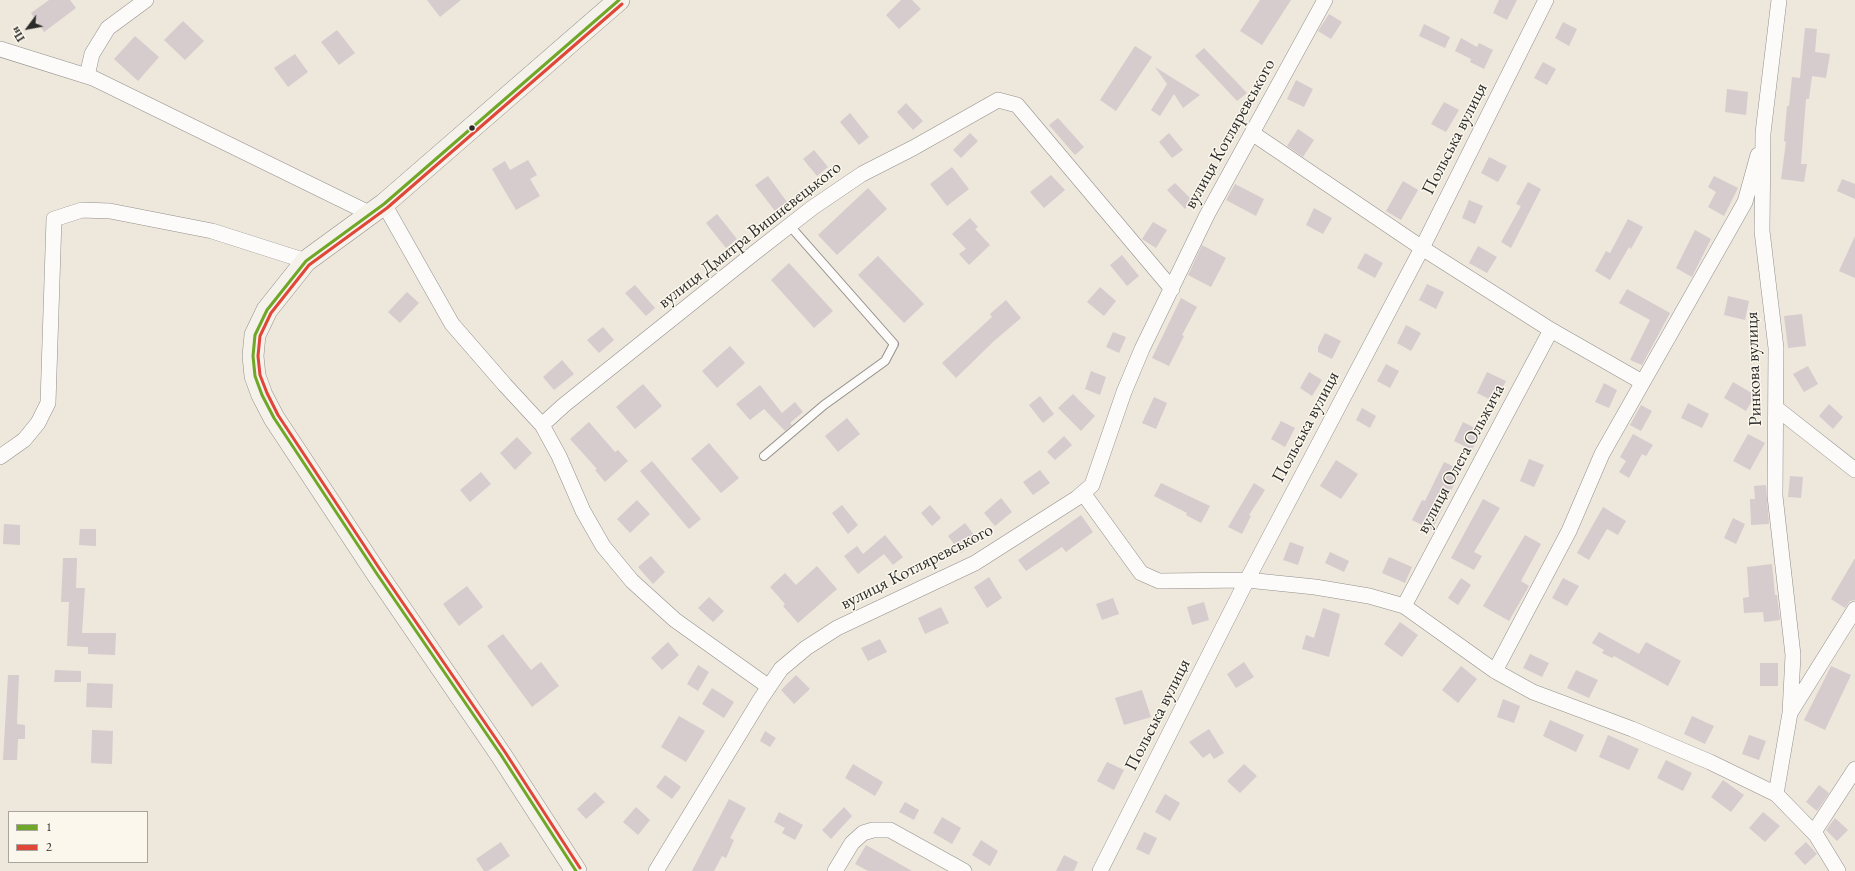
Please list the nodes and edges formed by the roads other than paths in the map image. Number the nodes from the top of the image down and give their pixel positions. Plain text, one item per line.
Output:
1 (146, 0) edge
2 (619, 0) edge
3 (1325, 0) edge
4 (1546, 0) edge
5 (1779, 0) edge
6 (0, 49) edge
7 (87, 76) junction
8 (1252, 133) junction
9 (1763, 133) junction
10 (378, 209) junction
11 (790, 226) junction
12 (1422, 248) junction
13 (306, 261) junction
14 (1172, 289) junction
15 (1551, 330) junction
16 (1642, 382) junction
17 (1776, 408) junction
18 (542, 425) junction
19 (764, 456) dead end
20 (0, 457) edge
21 (1855, 470) edge
22 (1083, 493) junction
23 (1247, 580) junction
24 (1404, 606) junction
25 (1855, 609) edge
26 (1495, 671) junction
27 (769, 687) junction
28 (1790, 712) junction
29 (1855, 769) edge
30 (1776, 794) junction
31 (1814, 832) junction
32 (576, 871) edge
33 (656, 871) edge
34 (835, 871) edge
35 (964, 871) edge
36 (1100, 871) edge
37 (1838, 871) edge

1 - 7 street
2 - 10 main road
3 - 8 street, вулиця Котляревського
4 - 12 street, Польська вулиця
5 - 9 street, Ринкова вулиця
6 - 7 street
7 - 10 street
8 - 12 street
8 - 14 street, вулиця Котляревського
9 - 16 street
9 - 17 street, Ринкова вулиця
10 - 13 main road
10 - 18 street
11 - 14 street, вулиця Дмитра Вишневецького
11 - 18 street, вулиця Дмитра Вишневецького
11 - 19 lane
12 - 15 street
12 - 23 street, Польська вулиця
13 - 20 street
13 - 32 main road
14 - 22 street, вулиця Котляревського
15 - 16 street
15 - 24 street, вулиця Олега Ольжича
16 - 26 street
17 - 21 street
17 - 28 street, Ринкова вулиця
18 - 27 street
22 - 23 street
22 - 27 street, вулиця Котляревського
23 - 24 street
23 - 36 street, Польська вулиця
24 - 26 street
25 - 28 street
26 - 30 street
27 - 33 street, вулиця Котляревського
28 - 30 street, Ринкова вулиця
29 - 31 street
30 - 31 street
31 - 37 street
34 - 35 street

